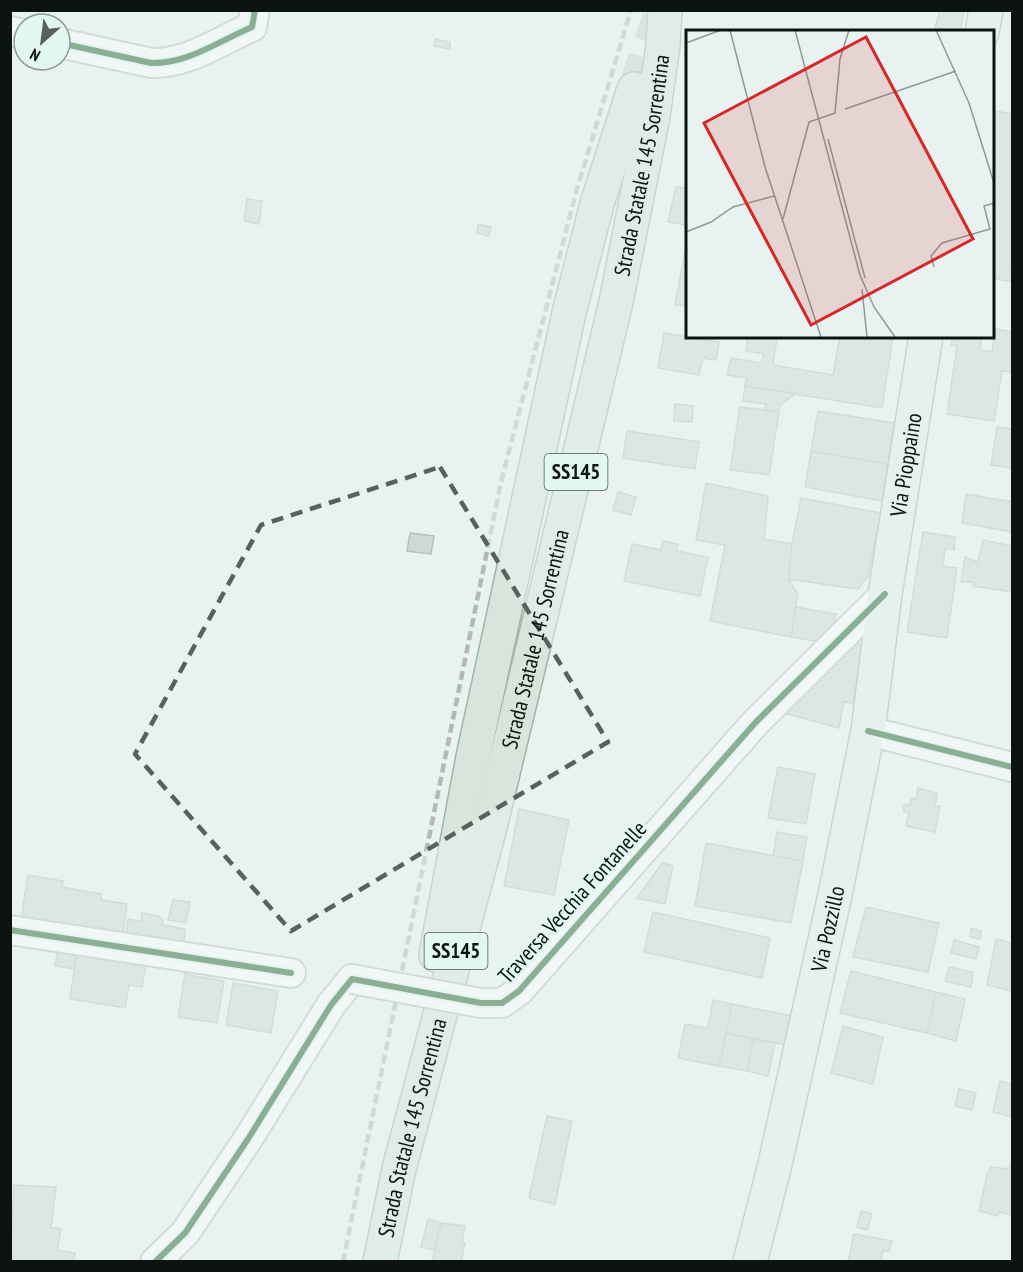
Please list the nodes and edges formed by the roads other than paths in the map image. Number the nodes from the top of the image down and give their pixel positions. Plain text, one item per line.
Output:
1 (255, 10) edge
2 (665, 10) edge
3 (689, 10) edge
4 (986, 10) edge
5 (982, 30) edge
6 (72, 46) edge
7 (634, 89) tunnel mouth
8 (653, 116) junction
9 (926, 338) edge
10 (885, 594) junction
11 (868, 731) junction
12 (1012, 767) edge
13 (10, 930) edge
14 (291, 972) dead end
15 (423, 1076) junction
16 (156, 1262) edge
17 (380, 1262) edge
18 (750, 1262) edge

1 - 6 street
2 - 8 highway, Strada Statale 145 Sorrentina / SS145
3 - 8 highway
4 - 5 main road
7 - 15 highway
8 - 15 highway, Strada Statale 145 Sorrentina / SS145
9 - 10 main road, Via Pioppaino
10 - 11 main road, Via Pozzillo
10 - 16 street, Traversa Vecchia Fontanelle, bridge
11 - 12 street
11 - 18 main road, Via Pozzillo
13 - 14 street
15 - 17 highway, Strada Statale 145 Sorrentina / SS145

